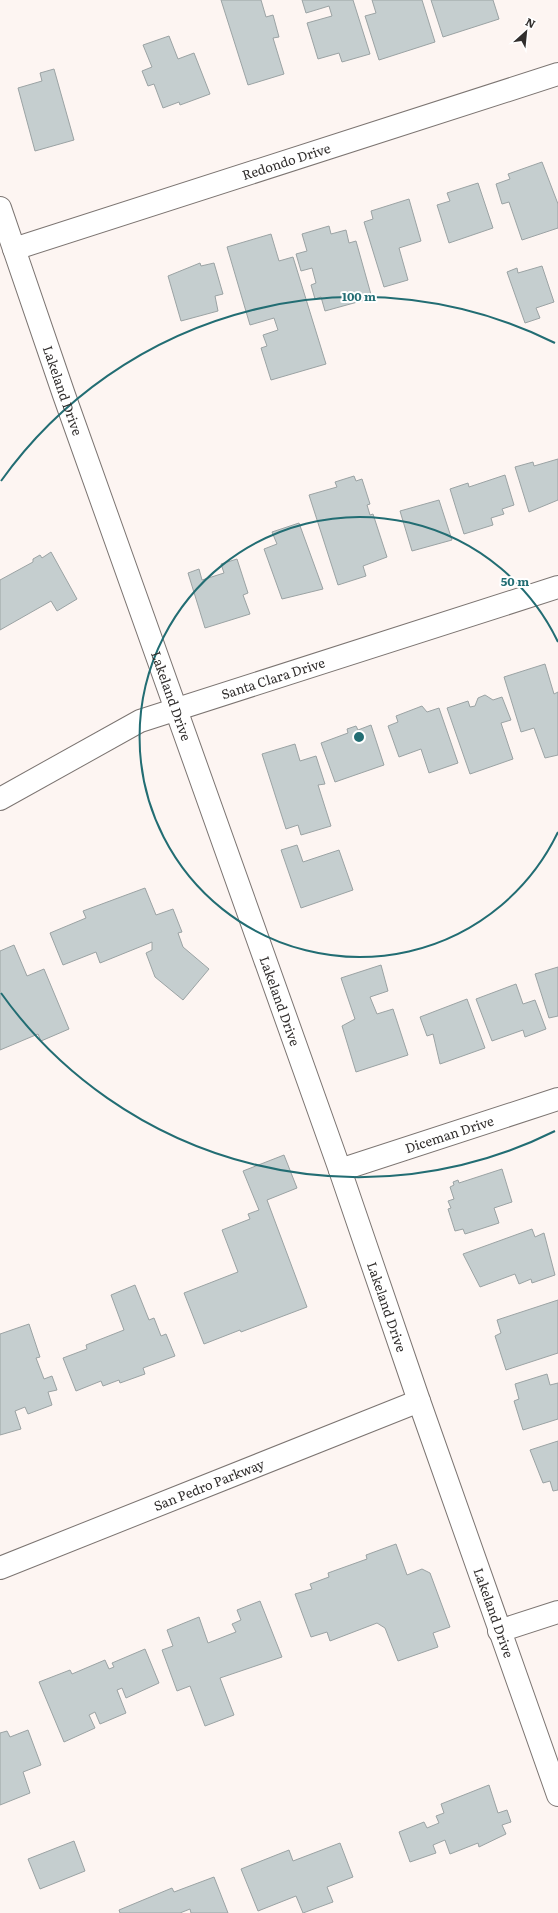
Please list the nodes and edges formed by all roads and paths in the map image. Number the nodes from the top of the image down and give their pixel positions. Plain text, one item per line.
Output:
1 (558, 74) edge
2 (0, 208) edge
3 (14, 249) junction
4 (558, 587) edge
5 (176, 710) junction
6 (0, 799) edge
7 (558, 1099) edge
8 (340, 1170) junction
9 (418, 1401) junction
10 (0, 1568) edge
11 (558, 1612) edge
12 (500, 1631) junction
13 (558, 1795) edge

1 - 3 street, Redondo Drive
2 - 3 street, Lakeland Drive
3 - 5 street, Lakeland Drive
4 - 5 street, Santa Clara Drive
5 - 6 street, Santa Clara Drive
5 - 8 street, Lakeland Drive
7 - 8 street, Diceman Drive
8 - 9 street, Lakeland Drive
9 - 10 street, San Pedro Parkway
9 - 12 street, Lakeland Drive
11 - 12 street
12 - 13 street, Lakeland Drive

